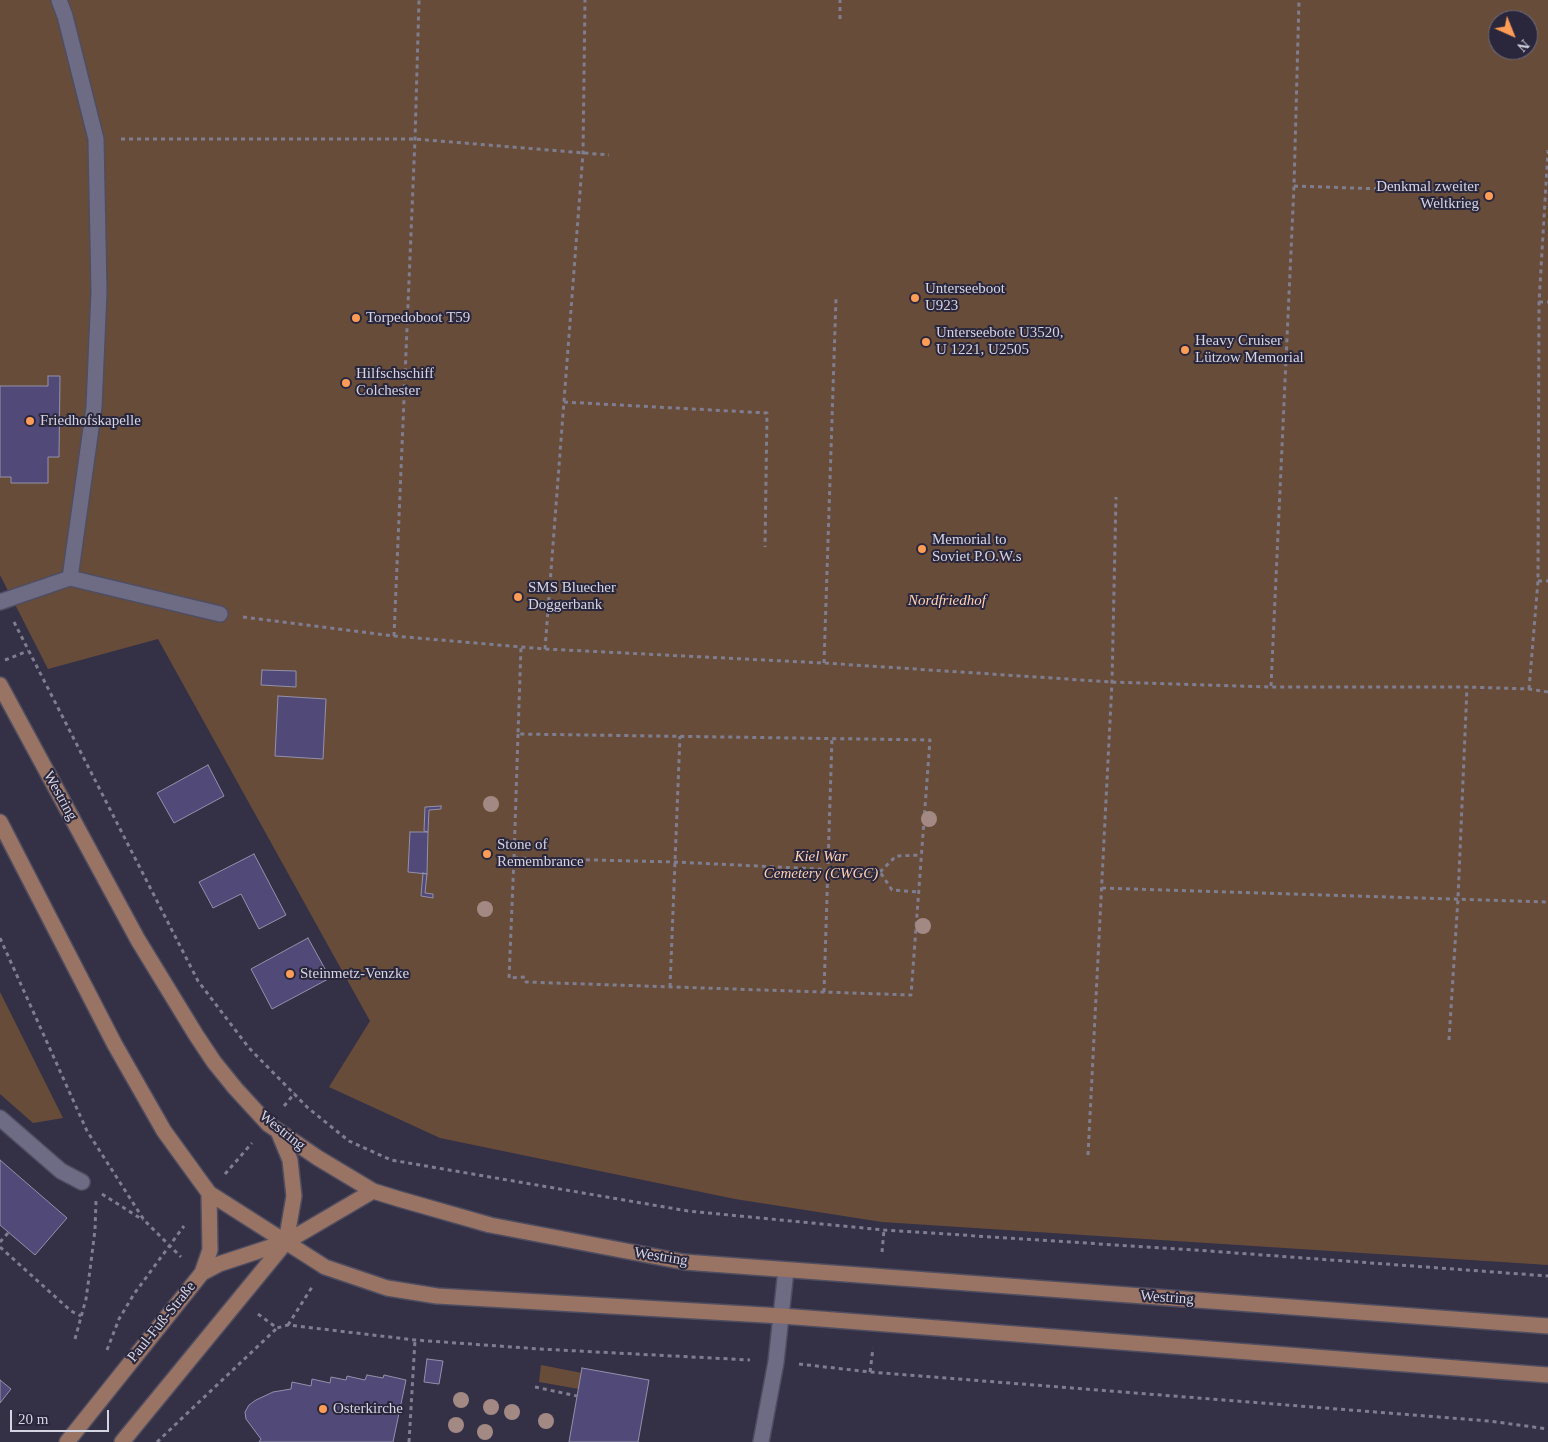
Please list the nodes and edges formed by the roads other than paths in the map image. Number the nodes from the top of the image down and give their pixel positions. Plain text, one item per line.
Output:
1 (59, 0) edge
2 (70, 578) junction
3 (1, 601) edge
4 (220, 614) road end
5 (0, 685) edge
6 (0, 822) edge
7 (0, 1118) edge
8 (273, 1128) junction
9 (82, 1182) road end
10 (373, 1190) junction
11 (209, 1193) junction
12 (286, 1242) junction
13 (786, 1270) junction
14 (202, 1273) junction
15 (782, 1316) junction
16 (1548, 1326) edge
17 (1546, 1376) edge
18 (67, 1442) edge
19 (123, 1442) edge
20 (761, 1442) edge

1 - 2 street
2 - 3 street
2 - 4 street
5 - 8 main road, Westring
6 - 11 main road
7 - 9 street
8 - 10 main road, Westring
8 - 12 main road, Paul-Fuß-Straße
10 - 12 main road, Paul-Fuß-Straße
10 - 13 main road, Westring
11 - 12 main road
11 - 14 main road
12 - 14 main road, Paul-Fuß-Straße
12 - 15 main road
12 - 19 main road, Paul-Fuß-Straße
13 - 15 street
13 - 16 main road, Westring
14 - 18 main road, Paul-Fuß-Straße
15 - 17 main road
15 - 20 street

